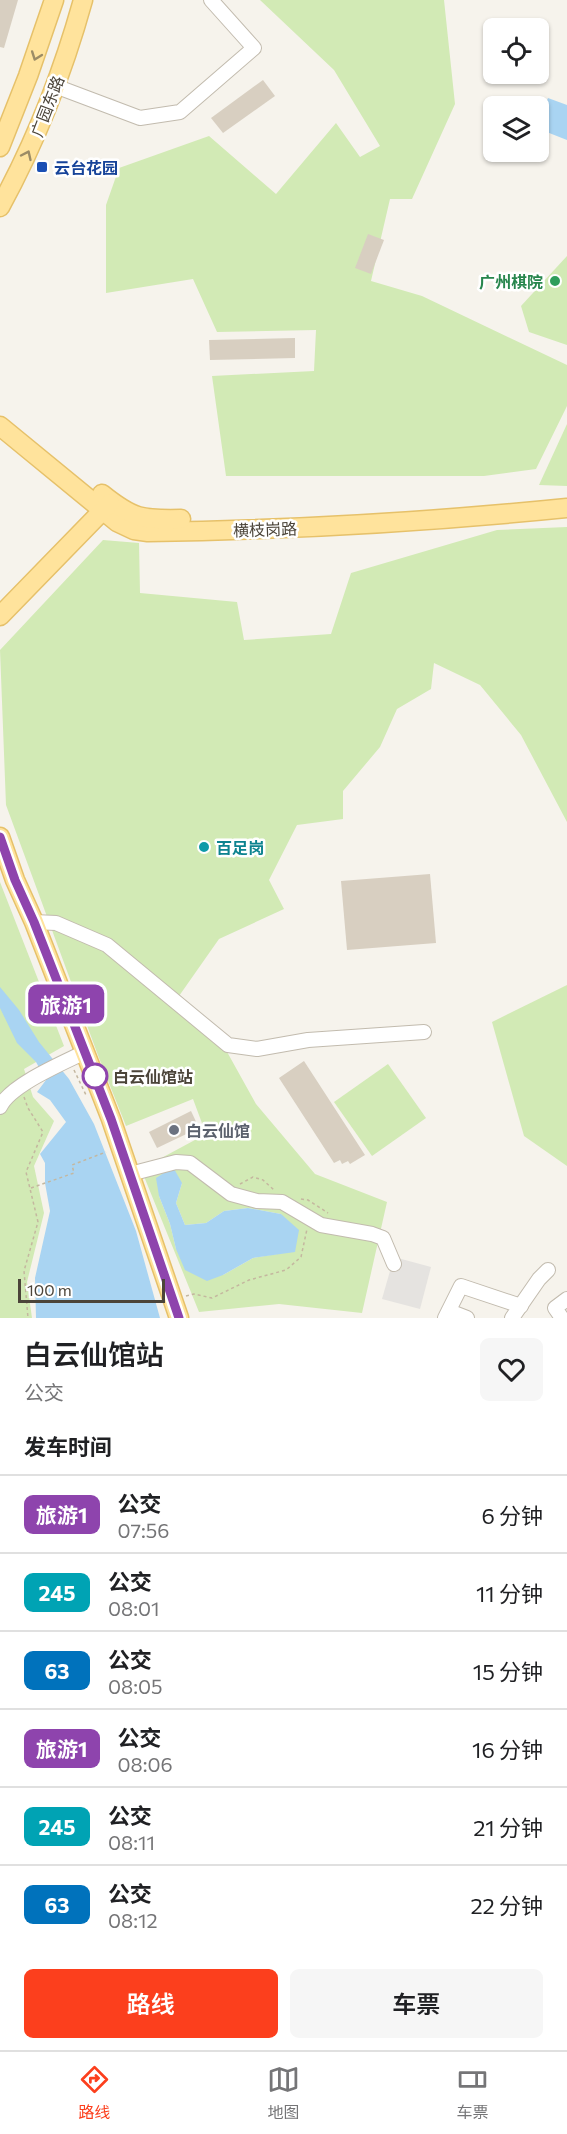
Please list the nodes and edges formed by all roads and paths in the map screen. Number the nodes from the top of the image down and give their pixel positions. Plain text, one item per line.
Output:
1 (54, 0) edge
2 (83, 0) edge
3 (211, 0) edge
4 (55, 86) junction
5 (0, 147) edge
6 (0, 207) edge
7 (0, 412) edge
8 (0, 426) edge
9 (567, 496) edge
10 (107, 506) junction
11 (567, 508) edge
12 (0, 616) edge
13 (0, 837) edge
14 (34, 922) junction
15 (424, 1032) dead end
16 (85, 1052) junction
17 (20, 1085) junction
18 (0, 1107) edge
19 (105, 1152) dead end
20 (130, 1174) junction
21 (30, 1188) junction
22 (310, 1219) junction
23 (394, 1264) dead end
24 (548, 1270) dead end
25 (173, 1299) junction
26 (567, 1299) edge
27 (521, 1305) junction
28 (447, 1315) edge
29 (28, 1318) edge
30 (178, 1318) edge
31 (467, 1318) edge
32 (512, 1318) edge
33 (562, 1318) edge

1 -> 5 main road, 广园东路
2 - 4 main road, 广园东路
3 - 4 street
6 -> 4 main road, 广园东路
7 - 10 main road, 横枝岗路
8 - 10 main road, 横枝岗路
9 - 10 main road, 横枝岗路
10 - 11 main road, 横枝岗路
10 - 12 main road
13 - 14 main road
14 - 15 street
14 - 16 main road
16 - 17 street
16 - 20 main road
17 - 18 street
17 - 21 path
19 - 21 path
20 - 22 street
20 - 25 main road
21 - 29 path
22 - 23 street
22 - 25 path
24 - 27 street
25 - 30 main road
26 - 33 street
27 - 28 street
27 - 32 street
28 - 31 street

